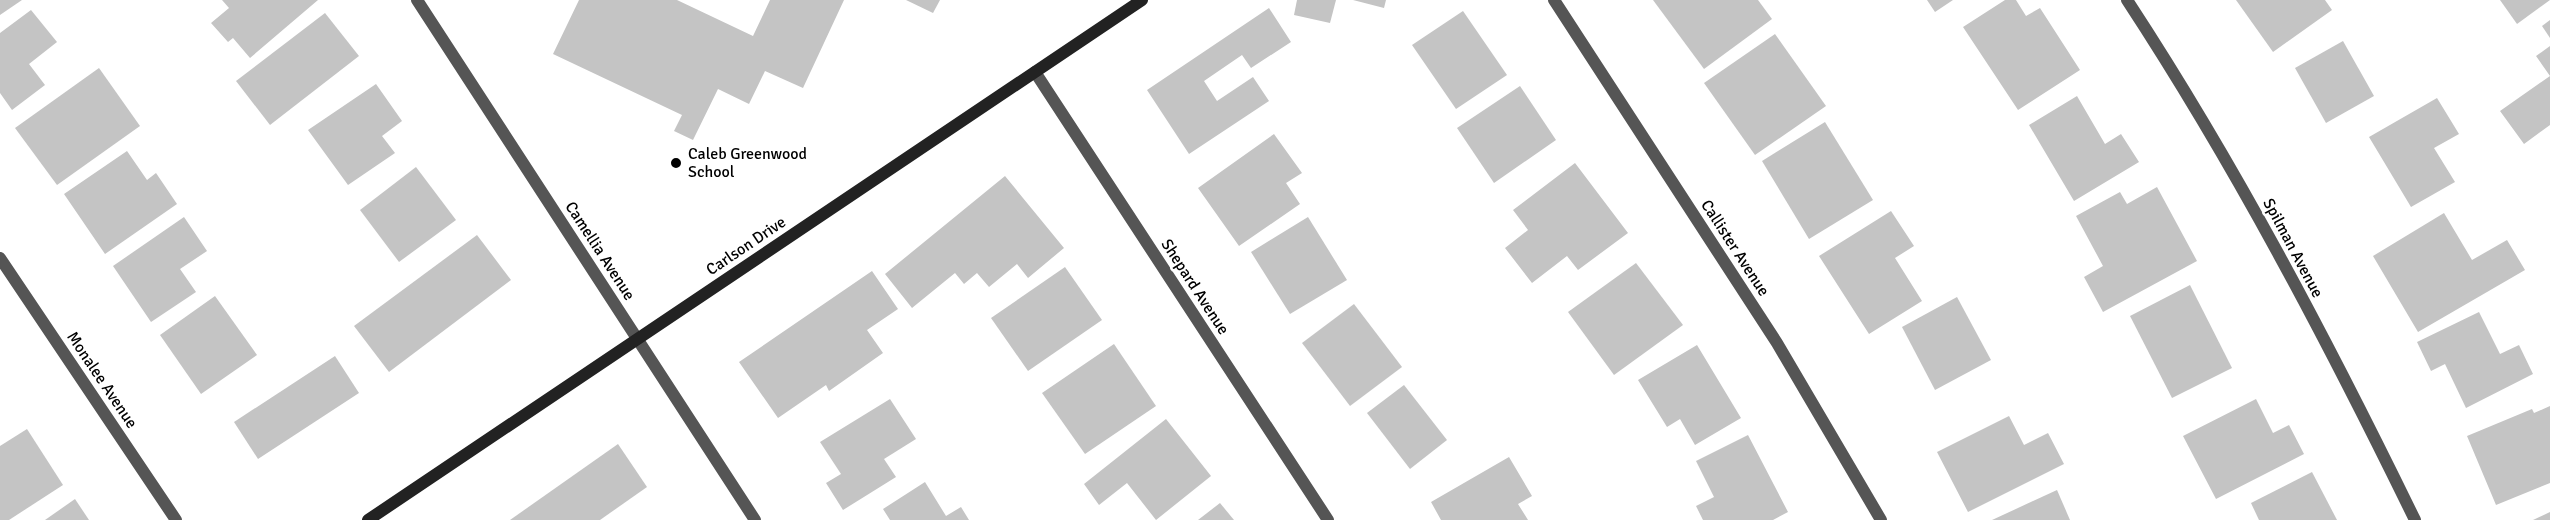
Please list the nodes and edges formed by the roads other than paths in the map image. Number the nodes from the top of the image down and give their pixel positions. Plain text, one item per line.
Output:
1 (417, 0) edge
2 (1142, 0) edge
3 (1554, 0) edge
4 (2127, 0) edge
5 (1035, 72) junction
6 (0, 258) edge
7 (638, 339) junction
8 (176, 520) edge
9 (368, 520) edge
10 (755, 520) edge
11 (1328, 520) edge
12 (1881, 520) edge
13 (2415, 520) edge

1 - 7 street, Camellia Avenue
2 - 5 street, Carlson Drive
3 - 12 street, Callister Avenue
4 - 13 street, Spilman Avenue
5 - 7 street, Carlson Drive
5 - 11 street, Shepard Avenue
6 - 8 street, Monalee Avenue
7 - 9 street, Carlson Drive
7 - 10 street, Camellia Avenue

